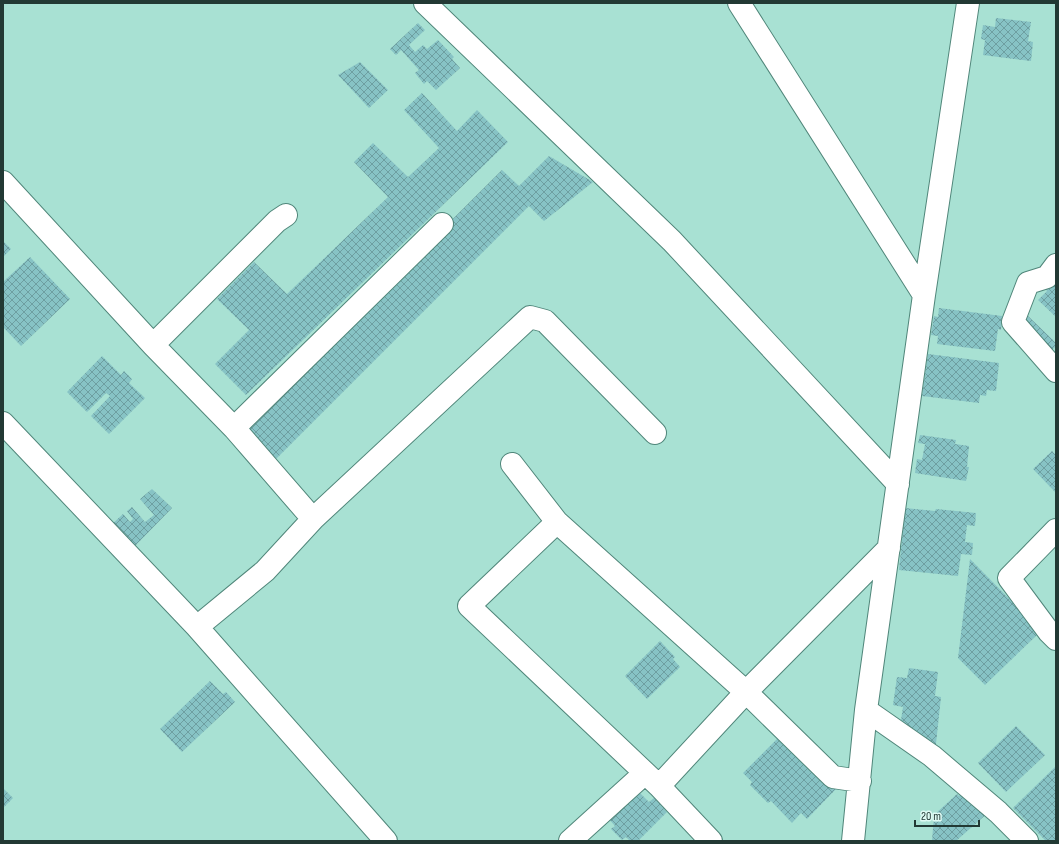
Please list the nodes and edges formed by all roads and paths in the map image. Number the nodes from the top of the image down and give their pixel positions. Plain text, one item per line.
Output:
1 (425, 3) edge
2 (739, 3) edge
3 (968, 3) edge
4 (3, 182) edge
5 (286, 215) dead end
6 (442, 224) dead end
7 (1056, 265) edge
8 (924, 295) junction
9 (153, 345) junction
10 (1056, 371) edge
11 (3, 423) edge
12 (234, 428) junction
13 (655, 433) dead end
14 (512, 464) dead end
15 (898, 484) junction
16 (313, 519) junction
17 (557, 522) junction
18 (1056, 530) edge
19 (889, 548) junction
20 (197, 627) junction
21 (1056, 638) edge
22 (746, 692) junction
23 (866, 710) junction
24 (652, 780) junction
25 (860, 781) junction
26 (386, 841) edge
27 (570, 841) edge
28 (710, 841) edge
29 (853, 841) edge
30 (1027, 841) edge

1 - 15 street
2 - 8 street
3 - 8 street
4 - 9 street
5 - 9 street
6 - 12 street
7 - 10 street
8 - 15 street
9 - 12 street
11 - 20 street
12 - 16 street
13 - 16 street
14 - 17 street
15 - 19 street
16 - 20 street
17 - 22 street
17 - 24 street
18 - 21 street
19 - 22 street
19 - 23 street
20 - 26 street
22 - 24 street
22 - 25 street
23 - 25 street
23 - 30 street
24 - 27 street
24 - 28 street
25 - 29 street

